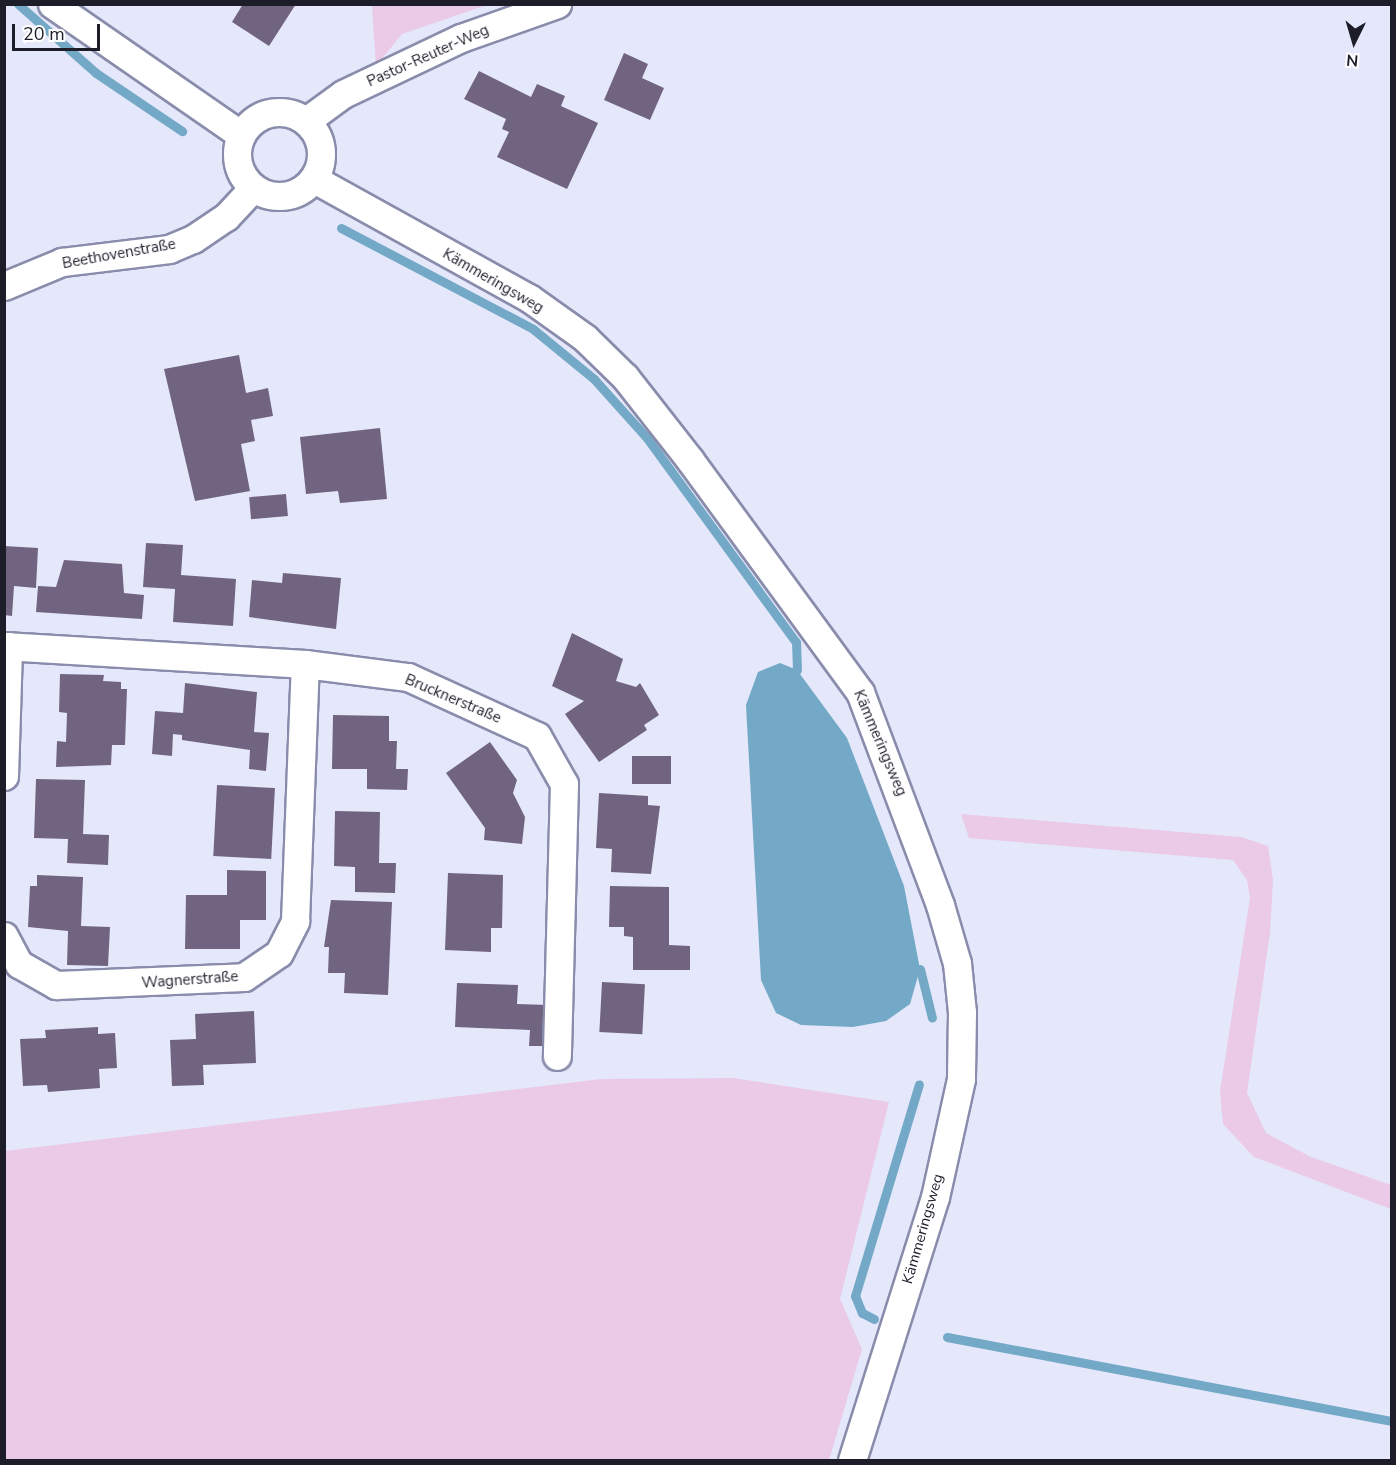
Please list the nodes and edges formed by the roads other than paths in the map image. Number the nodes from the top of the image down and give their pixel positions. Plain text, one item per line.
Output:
1 (52, 4) edge
2 (557, 4) edge
3 (306, 121) junction
4 (241, 135) junction
5 (314, 179) junction
6 (253, 188) junction
7 (4, 286) edge
8 (6, 646) edge
9 (305, 664) junction
10 (4, 776) edge
11 (4, 936) edge
12 (557, 1056) dead end
13 (852, 1461) edge

1 - 4 street
2 - 3 street, Pastor-Reuter-Weg
3 - 4 street
3 - 5 street
4 - 6 street
5 - 6 street
5 - 13 street, Kämmeringsweg
6 - 7 street, Beethovenstraße
8 - 9 street, Brucknerstraße
8 - 10 street
9 - 11 street, Wagnerstraße
9 - 12 street, Brucknerstraße

